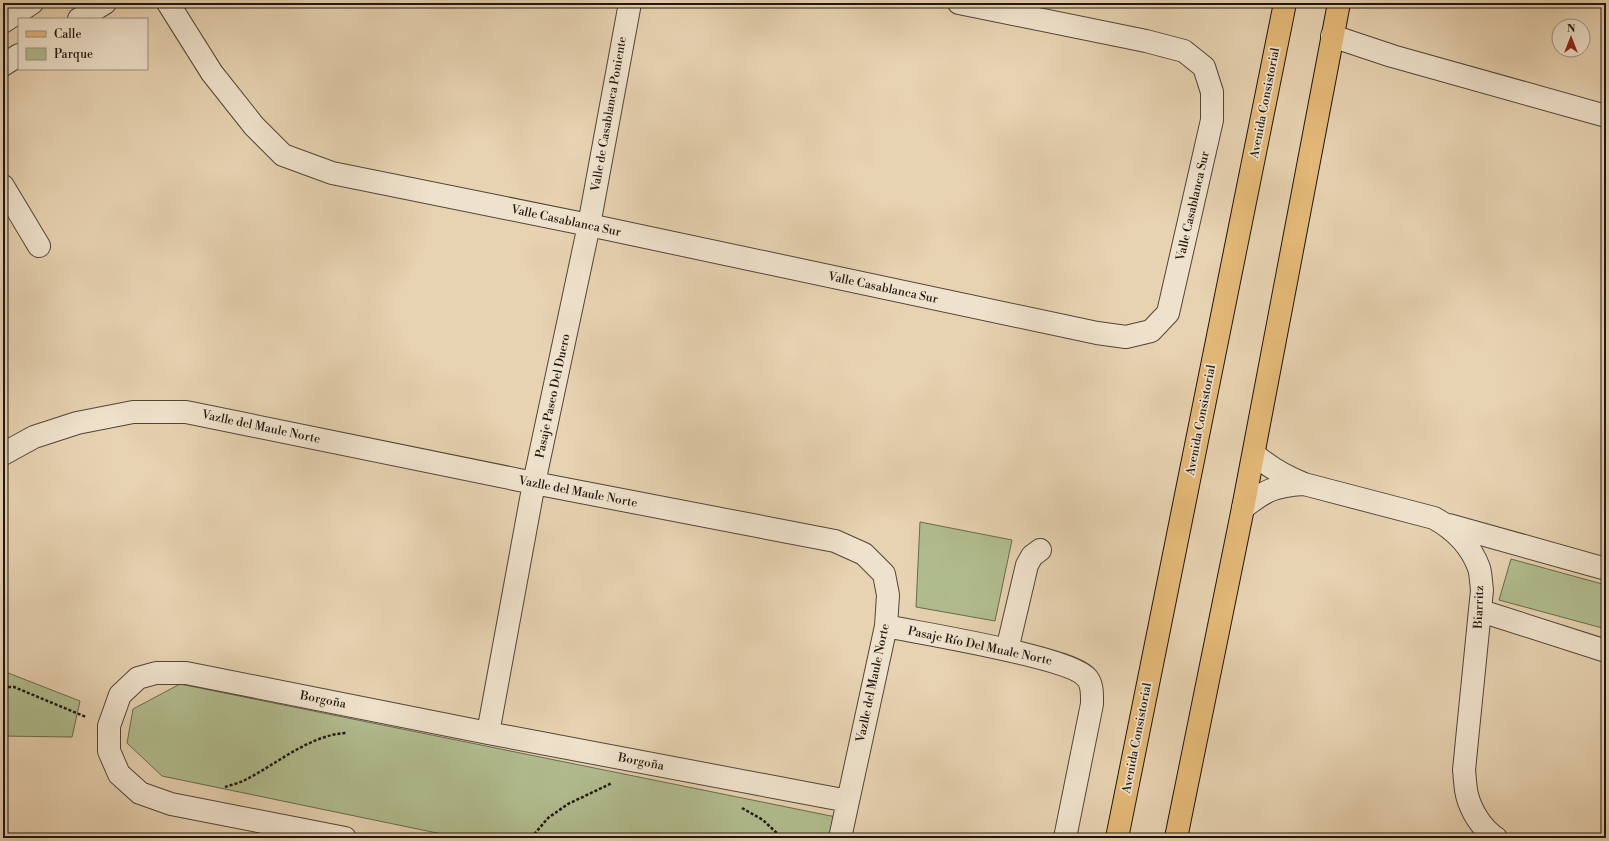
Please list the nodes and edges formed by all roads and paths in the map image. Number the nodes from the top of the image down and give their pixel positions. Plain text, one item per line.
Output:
1 (32, 3) edge
2 (105, 3) edge
3 (168, 3) edge
4 (630, 3) edge
5 (959, 3) edge
6 (1285, 3) edge
7 (1339, 3) edge
8 (81, 18) edge
9 (3, 22) edge
10 (1332, 36) junction
11 (18, 56) edge
12 (3, 65) edge
13 (1606, 116) edge
14 (3, 186) edge
15 (589, 225) junction
16 (39, 246) dead end
17 (3, 454) edge
18 (1254, 454) junction
19 (534, 483) junction
20 (1304, 484) junction
21 (1243, 508) junction
22 (1447, 525) junction
23 (1040, 550) dead end
24 (1606, 569) edge
25 (1481, 611) junction
26 (886, 626) junction
27 (1007, 650) junction
28 (1606, 651) edge
29 (3, 687) edge
30 (109, 726) junction
31 (352, 732) dead end
32 (488, 733) junction
33 (614, 782) dead end
34 (222, 788) dead end
35 (848, 800) junction
36 (741, 808) dead end
37 (345, 838) edge
38 (531, 838) edge
39 (782, 838) edge
40 (840, 838) edge
41 (1065, 838) edge
42 (1117, 838) edge
43 (1176, 838) edge
44 (1496, 838) edge

1 - 9 street
2 - 8 street
3 - 15 street, Valle Casablanca Sur
4 - 15 street, Valle de Casablanca Poniente
5 - 15 street, Valle Casablanca Sur
6 - 42 main road, Avenida Consistorial
7 - 10 main road
10 - 13 street
10 - 18 main road
11 - 12 street
14 - 16 street
15 - 19 street, Pasaje Paseo Del Duero
17 - 19 street, Vazlle del Maule Norte
18 - 20 street, Biarritz
18 - 21 main road
19 - 26 street, Vazlle del Maule Norte
19 - 32 street, Pasaje Paseo Del Duero
20 - 21 street, Biarritz
20 - 22 street, Biarritz
21 - 43 main road
22 - 24 street
22 - 25 street, Biarritz
23 - 27 street
25 - 28 street
25 - 44 street, Biarritz
26 - 27 street, Pasaje Río Del Muale Norte
26 - 35 street, Vazlle del Maule Norte
27 - 41 street, Pasaje Río Del Muale Norte
29 - 30 path
30 - 32 street, Borgoña
30 - 37 street, Borgoña
31 - 34 path
32 - 35 street, Borgoña
33 - 38 path
35 - 40 street, Vazlle del Maule Norte
36 - 39 path

